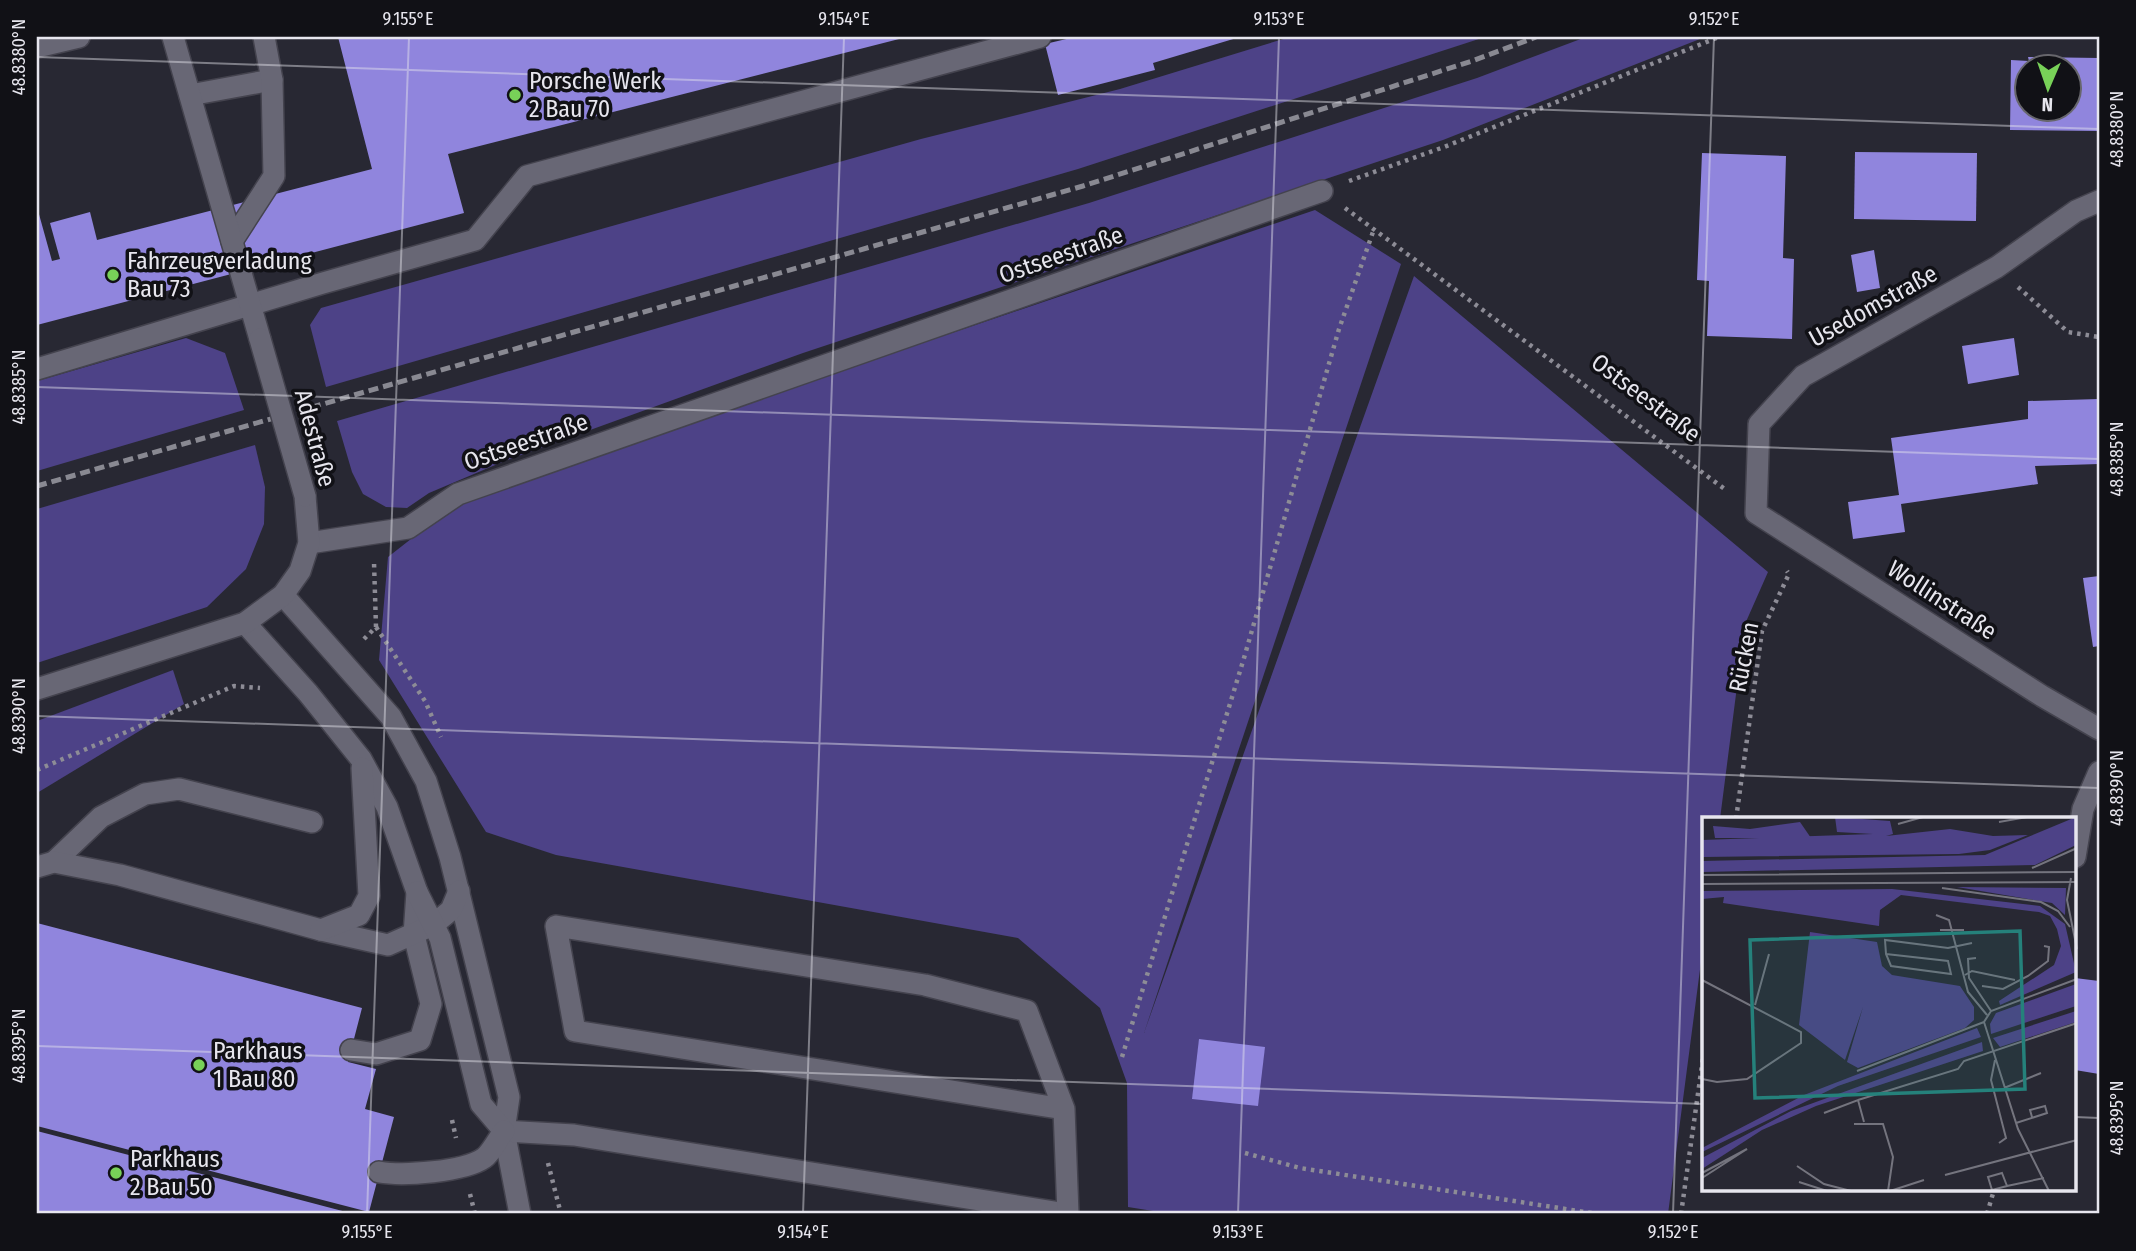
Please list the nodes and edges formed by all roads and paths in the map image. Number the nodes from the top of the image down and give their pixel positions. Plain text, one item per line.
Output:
1 (79, 37) edge
2 (173, 37) edge
3 (264, 37) edge
4 (1040, 37) edge
5 (1719, 37) edge
6 (37, 47) edge
7 (272, 80) junction
8 (190, 95) junction
9 (1322, 191) junction
10 (2099, 201) edge
11 (1374, 229) junction
12 (232, 241) junction
13 (1997, 267) junction
14 (250, 306) junction
15 (2099, 337) edge
16 (37, 369) edge
17 (1756, 513) junction
18 (373, 534) junction
19 (309, 543) junction
20 (1782, 562) dead end
21 (283, 595) junction
22 (245, 623) junction
23 (342, 661) junction
24 (37, 689) edge
25 (268, 695) dead end
26 (2099, 729) edge
27 (361, 759) junction
28 (37, 770) edge
29 (2099, 772) edge
30 (1736, 817) edge
31 (312, 822) dead end
32 (2076, 852) edge
33 (45, 864) edge
34 (459, 891) junction
35 (321, 930) junction
36 (423, 930) junction
37 (351, 1050) dead end
38 (1122, 1057) dead end
39 (1702, 1065) edge
40 (1064, 1109) junction
41 (504, 1131) junction
42 (1245, 1153) dead end
43 (379, 1172) dead end
44 (1993, 1192) edge
45 (520, 1214) edge
46 (1068, 1214) edge
47 (1598, 1214) edge
48 (1681, 1214) edge
49 (1987, 1214) edge

1 - 6 street
2 - 8 street, Adestraße
3 - 7 street
4 - 14 street
5 - 9 path
7 - 8 street
7 - 12 street
8 - 12 street, Adestraße
9 - 11 path, Ostseestraße
9 - 18 street, Ostseestraße
10 - 13 street, Usedomstraße
11 - 17 path, Ostseestraße
11 - 38 path
12 - 14 street, Adestraße
13 - 15 path
13 - 17 street, Usedomstraße
14 - 16 street
14 - 19 street, Adestraße, bridge
17 - 26 street, Wollinstraße
18 - 19 street, Ostseestraße
18 - 23 path
19 - 21 street, Adestraße
20 - 30 path, Rücken
21 - 22 street, Adestraße
21 - 23 street
22 - 24 street, Adestraße
22 - 27 street
23 - 34 street
25 - 28 path
27 - 35 street
27 - 36 street
29 - 32 street
31 - 33 street
33 - 35 street
34 - 36 street
34 - 41 street
35 - 36 street
36 - 37 street
36 - 41 street
39 - 48 path
40 - 40 street
40 - 46 street
41 - 43 street
41 - 45 street
41 - 46 street
42 - 47 path
44 - 49 path

